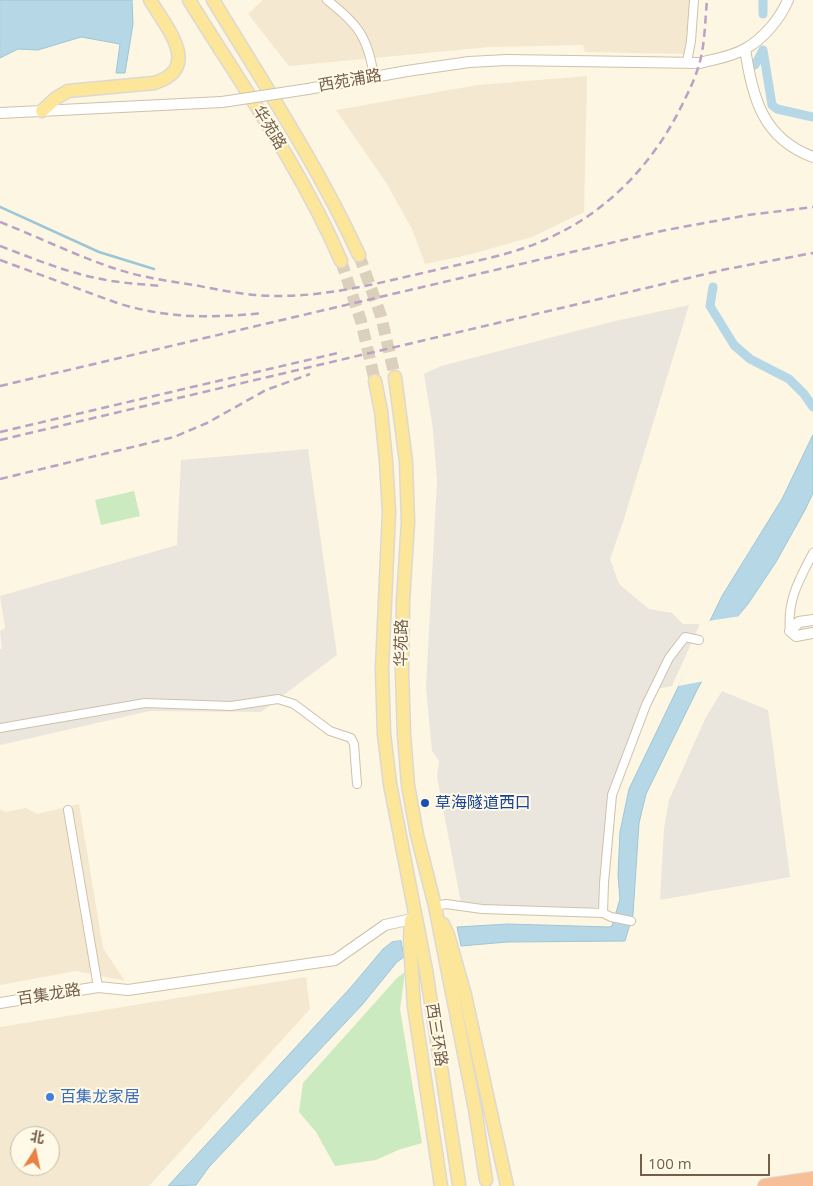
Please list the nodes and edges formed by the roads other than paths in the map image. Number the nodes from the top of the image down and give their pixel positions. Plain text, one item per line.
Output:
1 (150, 0) edge
2 (189, 0) edge
3 (213, 0) edge
4 (327, 0) edge
5 (694, 0) edge
6 (788, 0) edge
7 (744, 49) junction
8 (688, 62) junction
9 (374, 77) junction
10 (42, 111) junction
11 (0, 113) edge
12 (813, 157) edge
13 (359, 255) tunnel mouth
14 (340, 261) tunnel mouth
15 (395, 377) tunnel mouth
16 (375, 381) tunnel mouth
17 (813, 553) edge
18 (813, 620) edge
19 (790, 631) junction
20 (813, 633) edge
21 (699, 640) dead end
22 (0, 728) edge
23 (357, 784) dead end
24 (68, 810) dead end
25 (435, 906) junction
26 (603, 913) junction
27 (414, 918) junction
28 (631, 921) dead end
29 (98, 987) junction
30 (0, 1003) edge
31 (813, 1179) edge
32 (486, 1180) dead end
33 (459, 1184) dead end
34 (441, 1186) edge
35 (506, 1186) edge
36 (765, 1186) edge

1 - 10 main road
2 - 14 main road, 华苑路
3 - 13 main road, 华苑路
4 - 9 street
5 - 8 street
6 - 7 street, 西苑浦路
7 - 8 street, 西苑浦路
7 - 12 street
8 - 9 street, 西苑浦路
9 - 10 street, 西苑浦路, bridge
10 - 11 street, 西苑浦路
15 - 25 main road, 华苑路
16 - 27 main road, 华苑路
17 - 19 street
18 - 19 street
19 - 20 street
21 - 26 street
22 - 23 street
24 - 29 street
25 - 26 street
25 - 32 main road, 西三环路
25 - 35 main road
26 - 28 street
27 - 29 street, 百集龙路
27 - 33 main road, 西三环路
27 - 34 main road
29 - 30 street, 百集龙路
31 - 36 highway

